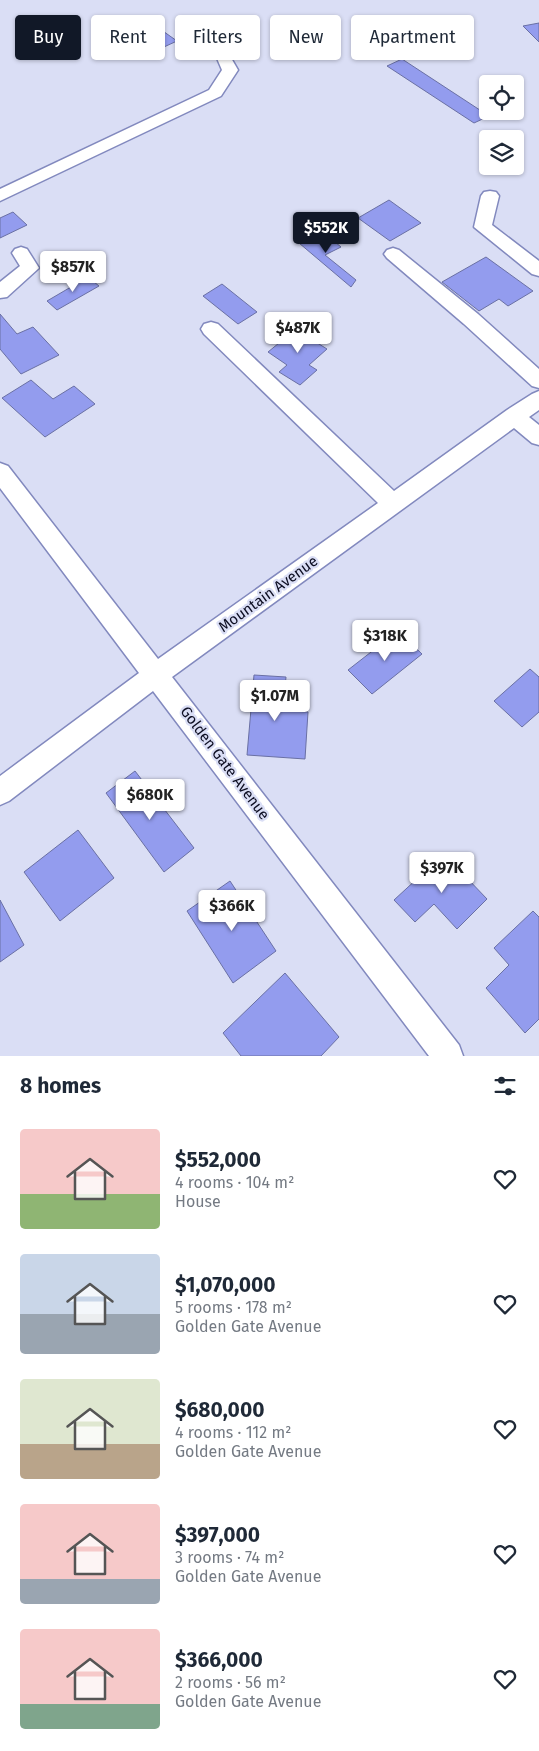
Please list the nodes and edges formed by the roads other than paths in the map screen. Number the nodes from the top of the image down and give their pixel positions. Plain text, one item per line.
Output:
1 (225, 60) edge
2 (0, 196) edge
3 (490, 196) dead end
4 (21, 253) dead end
5 (393, 254) dead end
6 (539, 270) edge
7 (0, 292) edge
8 (211, 329) dead end
9 (539, 382) edge
10 (539, 399) edge
11 (514, 416) junction
12 (539, 437) edge
13 (0, 472) edge
14 (393, 504) junction
15 (157, 674) junction
16 (0, 792) edge
17 (448, 1056) edge

1 - 2 street
3 - 6 street
4 - 7 street
5 - 9 street
8 - 14 street
10 - 11 street, Mountain Avenue
11 - 12 street
11 - 14 street, Mountain Avenue
13 - 15 street, Golden Gate Avenue
14 - 15 street, Mountain Avenue
15 - 16 street, Mountain Avenue
15 - 17 street, Golden Gate Avenue

